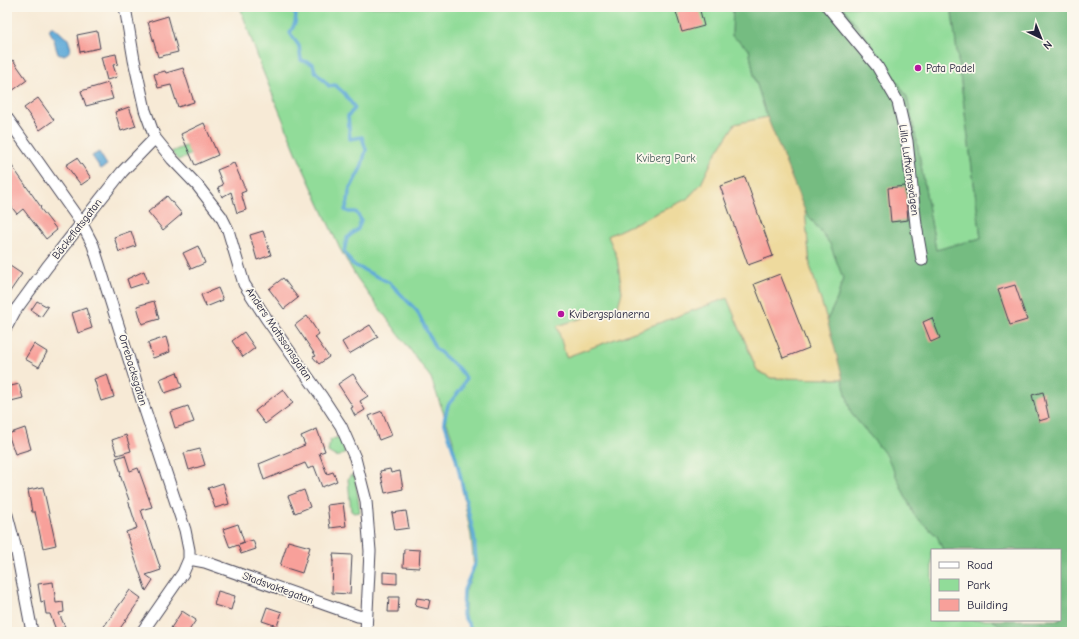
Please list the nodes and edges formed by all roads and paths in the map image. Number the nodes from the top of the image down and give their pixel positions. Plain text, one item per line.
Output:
1 (125, 7) edge
2 (828, 7) edge
3 (7, 118) edge
4 (156, 138) junction
5 (82, 224) junction
6 (922, 260) dead end
7 (11, 309) edge
8 (7, 326) edge
9 (7, 515) edge
10 (190, 559) junction
11 (366, 617) junction
12 (32, 632) edge
13 (142, 632) edge
14 (366, 632) edge

1 - 4 street, Anders Mattssonsgatan
2 - 6 street, Lilla Luftvärnsvägen
3 - 5 street, Orrebacksgatan
4 - 5 street, Bäckeflatsgatan
4 - 11 street, Anders Mattssonsgatan
5 - 7 street, Bäckeflatsgatan
5 - 10 street, Orrebacksgatan
7 - 8 street, Bäckeflatsgatan
9 - 12 street
10 - 11 street, Stadsvaktegatan
10 - 13 street
11 - 14 street, Anders Mattssonsgatan

